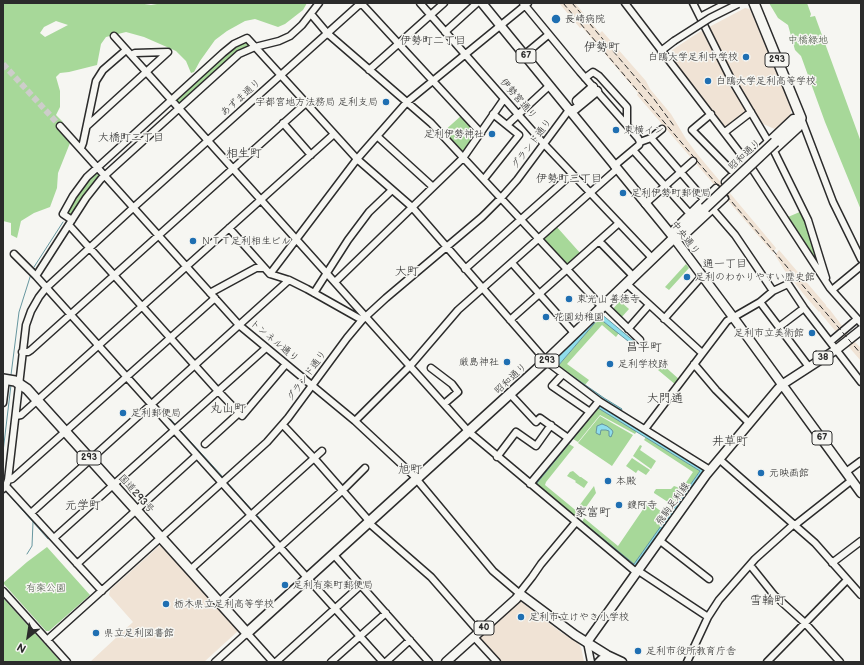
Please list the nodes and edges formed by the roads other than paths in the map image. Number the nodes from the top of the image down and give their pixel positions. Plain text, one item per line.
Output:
1 (319, 3) edge
2 (361, 3) edge
3 (420, 3) edge
4 (444, 3) edge
5 (478, 3) edge
6 (482, 3) edge
7 (625, 3) edge
8 (692, 3) edge
9 (727, 3) edge
10 (754, 3) edge
11 (525, 4) edge
12 (739, 4) edge
13 (311, 14) junction
14 (430, 15) junction
15 (700, 17) junction
16 (500, 26) junction
17 (445, 32) junction
18 (327, 33) junction
19 (548, 35) junction
20 (114, 36) dead end
21 (398, 43) junction
22 (255, 47) junction
23 (126, 50) junction
24 (661, 51) junction
25 (131, 55) junction
26 (465, 55) junction
27 (524, 55) junction
28 (369, 70) junction
29 (146, 73) junction
30 (281, 75) junction
31 (585, 78) junction
32 (433, 81) junction
33 (549, 86) junction
34 (595, 89) junction
35 (615, 95) junction
36 (504, 98) junction
37 (171, 99) junction
38 (407, 102) junction
39 (607, 102) junction
40 (306, 103) junction
41 (179, 108) junction
42 (569, 110) junction
43 (751, 112) junction
44 (494, 114) junction
45 (518, 114) junction
46 (711, 114) junction
47 (801, 118) junction
48 (283, 123) junction
49 (507, 125) junction
50 (627, 125) junction
51 (60, 126) tunnel mouth
52 (86, 126) junction
53 (662, 129) dead end
54 (480, 132) junction
55 (725, 132) junction
56 (334, 134) junction
57 (377, 136) junction
58 (651, 138) junction
59 (208, 141) junction
60 (640, 142) junction
61 (544, 144) junction
62 (773, 144) junction
63 (81, 148) junction
64 (633, 150) junction
65 (311, 155) junction
66 (463, 158) junction
67 (357, 159) junction
68 (693, 161) dead end
69 (746, 161) junction
70 (98, 167) junction
71 (615, 167) junction
72 (233, 168) junction
73 (680, 172) junction
74 (734, 173) junction
75 (572, 174) junction
76 (105, 175) junction
77 (484, 179) junction
78 (725, 182) dead end
79 (433, 186) junction
80 (665, 186) junction
81 (716, 188) dead end
82 (392, 190) junction
83 (590, 193) junction
84 (501, 198) junction
85 (725, 198) dead end
86 (261, 200) junction
87 (645, 204) junction
88 (708, 206) junction
89 (134, 207) junction
90 (412, 207) junction
91 (690, 214) junction
92 (521, 219) junction
93 (70, 222) junction
94 (619, 223) junction
95 (229, 228) junction
96 (159, 235) junction
97 (538, 238) junction
98 (674, 238) junction
99 (296, 239) junction
100 (599, 241) junction
101 (90, 248) junction
102 (447, 248) junction
103 (14, 254) dead end
104 (653, 259) junction
105 (861, 259) edge
106 (821, 261) junction
107 (512, 263) junction
108 (814, 264) junction
109 (186, 266) junction
110 (861, 266) edge
111 (264, 268) junction
112 (465, 269) junction
113 (567, 270) junction
114 (326, 273) junction
115 (270, 274) junction
116 (115, 275) junction
117 (35, 276) junction
118 (702, 276) junction
119 (289, 280) junction
120 (630, 281) junction
121 (334, 282) junction
122 (826, 282) junction
123 (46, 288) junction
124 (482, 288) junction
125 (832, 290) junction
126 (772, 291) junction
127 (314, 293) junction
128 (539, 294) junction
129 (212, 296) junction
130 (760, 302) junction
131 (649, 305) junction
132 (142, 306) junction
133 (603, 306) junction
134 (804, 308) junction
135 (70, 315) junction
136 (733, 317) junction
137 (364, 318) junction
138 (664, 318) junction
139 (510, 320) junction
140 (859, 321) edge
141 (239, 325) junction
142 (779, 327) junction
143 (628, 329) junction
144 (861, 330) edge
145 (575, 334) junction
146 (170, 338) junction
147 (640, 340) dead end
148 (831, 341) junction
149 (98, 346) junction
150 (266, 348) junction
151 (837, 349) junction
152 (22, 352) junction
153 (702, 353) junction
154 (546, 361) junction
155 (286, 364) junction
156 (694, 364) junction
157 (195, 365) junction
158 (410, 366) junction
159 (809, 367) junction
160 (431, 368) dead end
161 (563, 374) junction
162 (126, 377) junction
163 (5, 379) edge
164 (861, 382) edge
165 (19, 383) junction
166 (783, 384) junction
167 (312, 386) junction
168 (218, 390) junction
169 (510, 394) junction
170 (38, 400) junction
171 (599, 401) junction
172 (3, 403) edge
173 (151, 404) junction
174 (444, 404) junction
175 (590, 412) junction
176 (239, 413) junction
177 (16, 416) junction
178 (355, 421) junction
179 (749, 424) junction
180 (283, 425) junction
181 (550, 426) junction
182 (645, 429) junction
183 (174, 430) junction
184 (66, 432) junction
185 (469, 432) junction
186 (568, 438) junction
187 (205, 444) dead end
188 (322, 451) dead end
189 (197, 455) junction
190 (497, 457) junction
191 (314, 458) junction
192 (91, 459) junction
193 (719, 459) junction
194 (861, 461) edge
195 (365, 468) dead end
196 (710, 470) junction
197 (846, 472) junction
198 (417, 480) junction
199 (852, 480) junction
200 (222, 483) junction
201 (112, 484) junction
202 (530, 484) junction
203 (6, 485) edge
204 (343, 490) junction
205 (861, 493) edge
206 (136, 510) junction
207 (31, 513) junction
208 (250, 516) junction
209 (370, 522) junction
210 (576, 522) junction
211 (795, 525) junction
212 (54, 538) junction
213 (161, 538) junction
214 (659, 540) junction
215 (861, 541) edge
216 (279, 548) junction
217 (334, 556) junction
218 (832, 563) junction
219 (77, 564) junction
220 (750, 565) junction
221 (190, 570) junction
222 (636, 571) junction
223 (307, 579) junction
224 (710, 579) dead end
225 (847, 580) junction
226 (360, 586) junction
227 (3, 591) edge
228 (102, 591) junction
229 (520, 594) junction
230 (861, 595) edge
231 (219, 602) junction
232 (335, 609) junction
233 (386, 613) junction
234 (708, 617) junction
235 (805, 623) junction
236 (247, 633) junction
237 (477, 634) junction
238 (360, 637) junction
239 (47, 640) junction
240 (410, 640) junction
241 (587, 642) junction
242 (613, 658) junction
243 (67, 662) edge
244 (215, 662) edge
245 (272, 662) edge
246 (276, 662) edge
247 (331, 662) edge
248 (383, 662) edge
249 (386, 662) edge
250 (429, 662) edge
251 (446, 662) edge
252 (497, 662) edge
253 (591, 662) edge
254 (598, 662) edge
255 (622, 662) edge
256 (687, 662) edge
257 (767, 662) edge
258 (840, 662) edge

1 - 13 street
2 - 18 street, あずま通り
2 - 21 street
3 - 14 street, 伊勢宮通り
4 - 14 street
5 - 17 street
6 - 16 main road, 中央通り / 67
7 - 24 street
8 - 15 street
9 - 15 street
10 - 47 highway, 293
11 - 16 street
11 - 19 street
12 - 24 street, bridge
13 - 18 street
13 - 22 street
14 - 17 street, 伊勢宮通り
14 - 21 street
15 - 43 street
16 - 26 street
16 - 27 main road, 中央通り / 67
17 - 26 street, 伊勢宮通り
18 - 28 street
18 - 30 street, あずま通り
19 - 27 street
19 - 31 street
20 - 23 street
21 - 28 street
21 - 32 street
22 - 30 street
22 - 37 street
22 - 41 street
23 - 25 street
23 - 52 street
24 - 46 street
25 - 29 street
25 - 29 street
26 - 32 street
26 - 36 street, 伊勢宮通り
27 - 33 main road, 中央通り / 67
28 - 38 street
29 - 37 street
29 - 52 street
30 - 40 street
30 - 59 street, あずま通り
31 - 34 street
31 - 35 street
32 - 38 street
32 - 54 street
33 - 42 main road, 中央通り / 67
33 - 45 street
34 - 39 street
34 - 42 main road
35 - 39 street
35 - 50 street
36 - 44 street
36 - 45 street, 伊勢宮通り
37 - 41 street
37 - 70 street
38 - 57 street
38 - 66 street
39 - 50 street
40 - 48 street
40 - 56 street
41 - 59 street
41 - 76 street
42 - 61 street, グランド通り
42 - 71 main road, 中央通り / 67
43 - 55 street
43 - 62 street
44 - 49 street
44 - 54 street
45 - 49 street
45 - 61 street, 伊勢宮通り
46 - 55 street
46 - 74 street
47 - 62 highway, 昭和通り / 293
47 - 105 street
48 - 65 street
48 - 72 street
49 - 77 street
50 - 60 street
51 - 63 street, トンネル通り
52 - 63 street
53 - 58 street
54 - 66 street
55 - 69 street
56 - 65 street
56 - 67 street
57 - 67 street
57 - 79 street
58 - 60 street
58 - 73 street
59 - 72 street
59 - 89 street, あずま通り
60 - 64 street
61 - 75 street, 伊勢宮通り
61 - 84 street, グランド通り
62 - 69 street
62 - 88 highway, 昭和通り / 293, bridge
62 - 106 street
63 - 70 street, トンネル通り
64 - 71 street
64 - 80 street
65 - 86 street
66 - 77 street
66 - 79 street
67 - 82 street
67 - 99 street
68 - 73 street
69 - 74 street
69 - 108 street
70 - 76 street, トンネル通り
70 - 93 street
71 - 83 street
71 - 87 main road, 中央通り / 67
72 - 86 street
72 - 96 street
73 - 80 street
73 - 88 street
74 - 78 street
75 - 83 street, 伊勢宮通り
75 - 92 street
76 - 89 street, トンネル通り
76 - 93 street
77 - 84 street
79 - 90 street
80 - 87 street
80 - 91 street
81 - 88 street
82 - 90 street
82 - 114 street
83 - 94 street, 伊勢宮通り
83 - 97 street
84 - 92 street
84 - 102 street, グランド通り
85 - 88 street
86 - 95 street
86 - 99 street
87 - 98 main road, 中央通り / 67
88 - 91 street
88 - 98 highway, 昭和通り / 293
88 - 126 street
89 - 96 street, トンネル通り
89 - 101 street, あずま通り
90 - 102 street
90 - 121 street
91 - 98 street
92 - 97 street
92 - 112 street
93 - 101 street
93 - 117 street
94 - 100 street
94 - 104 street, 伊勢宮通り
95 - 109 street
95 - 111 street
96 - 109 street, トンネル通り
96 - 116 street
97 - 107 street
97 - 113 street
98 - 104 highway, 昭和通り / 293
98 - 118 main road, 中央通り / 67
99 - 114 street
99 - 115 street
100 - 113 street
100 - 120 street
101 - 116 street
101 - 123 street, あずま通り
102 - 112 street
102 - 137 street, グランド通り
103 - 117 street
104 - 120 highway, 昭和通り / 293
106 - 108 street
106 - 122 street
107 - 124 street
107 - 128 street
108 - 122 street
109 - 129 street, トンネル通り
109 - 132 street
110 - 125 street
111 - 115 street
111 - 129 street
112 - 124 street
113 - 128 street
113 - 133 street
114 - 121 street
114 - 127 street
115 - 119 street
116 - 132 street
116 - 135 street
117 - 123 street
118 - 136 main road, 中央通り / 67
118 - 138 street
119 - 127 street
119 - 141 street
120 - 131 street
120 - 133 highway, 昭和通り / 293
121 - 137 street
122 - 125 street
123 - 135 street
123 - 152 street, あずま通り
124 - 139 street
124 - 158 street
125 - 140 street
126 - 130 street
126 - 134 street
127 - 137 street
128 - 139 street
128 - 145 street
129 - 141 street, トンネル通り
129 - 146 street
130 - 136 street
130 - 142 street
131 - 138 street
131 - 143 street
132 - 146 street
132 - 149 street
133 - 143 street
133 - 145 highway, 昭和通り / 293
134 - 142 street
134 - 148 street
135 - 149 street
135 - 152 street
136 - 153 street
136 - 166 main road, 中央通り / 67
137 - 158 street
137 - 167 street, グランド通り
138 - 153 street
139 - 154 street
140 - 148 street
141 - 150 street, トンネル通り
141 - 157 street
142 - 159 street
143 - 147 street
144 - 151 main road, 38
145 - 154 highway, 昭和通り / 293
146 - 157 street
146 - 162 street
148 - 151 street
149 - 162 street
149 - 170 street
150 - 155 street, トンネル通り
150 - 168 street
151 - 159 main road, 38
151 - 164 street
152 - 165 street, あずま通り
153 - 156 street
154 - 161 street
154 - 169 highway, 昭和通り / 293
155 - 167 street, トンネル通り
155 - 176 street
156 - 179 street
156 - 182 street
157 - 168 street
157 - 173 street
158 - 174 street
158 - 178 street
159 - 166 main road, 38
160 - 174 street
161 - 171 street
161 - 175 street
162 - 173 street
162 - 184 street
163 - 165 highway, 国道293号 / 293
163 - 172 street
165 - 170 highway, 国道293号 / 293
165 - 177 street, あずま通り
166 - 179 main road, 飛駒足利線
166 - 197 main road, 中央通り / 67
167 - 178 street, トンネル通り
167 - 180 street, グランド通り
168 - 176 street
168 - 183 street
169 - 181 street
169 - 185 highway, 昭和通り / 293
170 - 177 street
170 - 184 highway, 国道293号 / 293
171 - 175 street
171 - 182 street
173 - 183 street
173 - 192 street
174 - 185 street
175 - 186 street
176 - 187 street
177 - 203 street, あずま通り
178 - 198 street, トンネル通り
179 - 193 main road, 飛駒足利線
180 - 191 street
180 - 200 street, グランド通り
181 - 186 street
181 - 190 street
182 - 196 street
183 - 189 street
183 - 201 street
184 - 192 highway, 国道293号 / 293
184 - 203 street
185 - 190 street
185 - 198 highway, 昭和通り / 293
186 - 202 street
188 - 191 street
189 - 200 street
189 - 206 street
190 - 202 street
191 - 204 street
191 - 208 street
192 - 201 highway, 国道293号 / 293
192 - 207 street
193 - 196 main road, 飛駒足利線
193 - 211 street
194 - 197 street
195 - 204 street
196 - 214 main road, 飛駒足利線
197 - 199 main road, 中央通り / 67
198 - 209 highway, 昭和通り / 293
198 - 229 street, トンネル通り
199 - 205 main road, 中央通り / 67
199 - 211 street
200 - 208 street
200 - 213 street, グランド通り
201 - 206 highway, 国道293号 / 293
201 - 212 street
202 - 210 street
203 - 207 street
204 - 209 street
204 - 216 street
206 - 213 highway, 国道293号 / 293
206 - 219 street
207 - 212 street
208 - 216 street
208 - 221 street
209 - 217 highway, 昭和通り / 293
209 - 237 street
210 - 222 street
210 - 229 street
211 - 218 street
211 - 220 street
212 - 219 street
213 - 221 highway, 国道293号 / 293
213 - 228 street, グランド通り
214 - 222 main road, 飛駒足利線
214 - 224 street
215 - 218 street
216 - 223 street
216 - 231 street
217 - 223 highway, 昭和通り / 293
217 - 226 street
218 - 225 street
219 - 228 street
220 - 234 street
220 - 235 street
221 - 231 highway, 国道293号 / 293
222 - 234 street
222 - 241 main road, 飛駒足利線
223 - 232 street
223 - 236 highway, 昭和通り / 293
225 - 230 street
225 - 235 street
226 - 232 street
226 - 233 street
227 - 239 street
228 - 239 street, グランド通り
229 - 237 main road, 40
229 - 241 main road
231 - 236 highway, 国道293号 / 293
232 - 238 street
232 - 246 street
233 - 238 street
233 - 240 street
234 - 256 street
235 - 257 street
235 - 258 street
236 - 244 street
236 - 245 street
237 - 251 main road, 40
237 - 252 street
238 - 247 street
238 - 248 street
239 - 243 street
240 - 249 street
240 - 250 street
241 - 242 main road
241 - 253 street
242 - 254 street
242 - 255 main road

